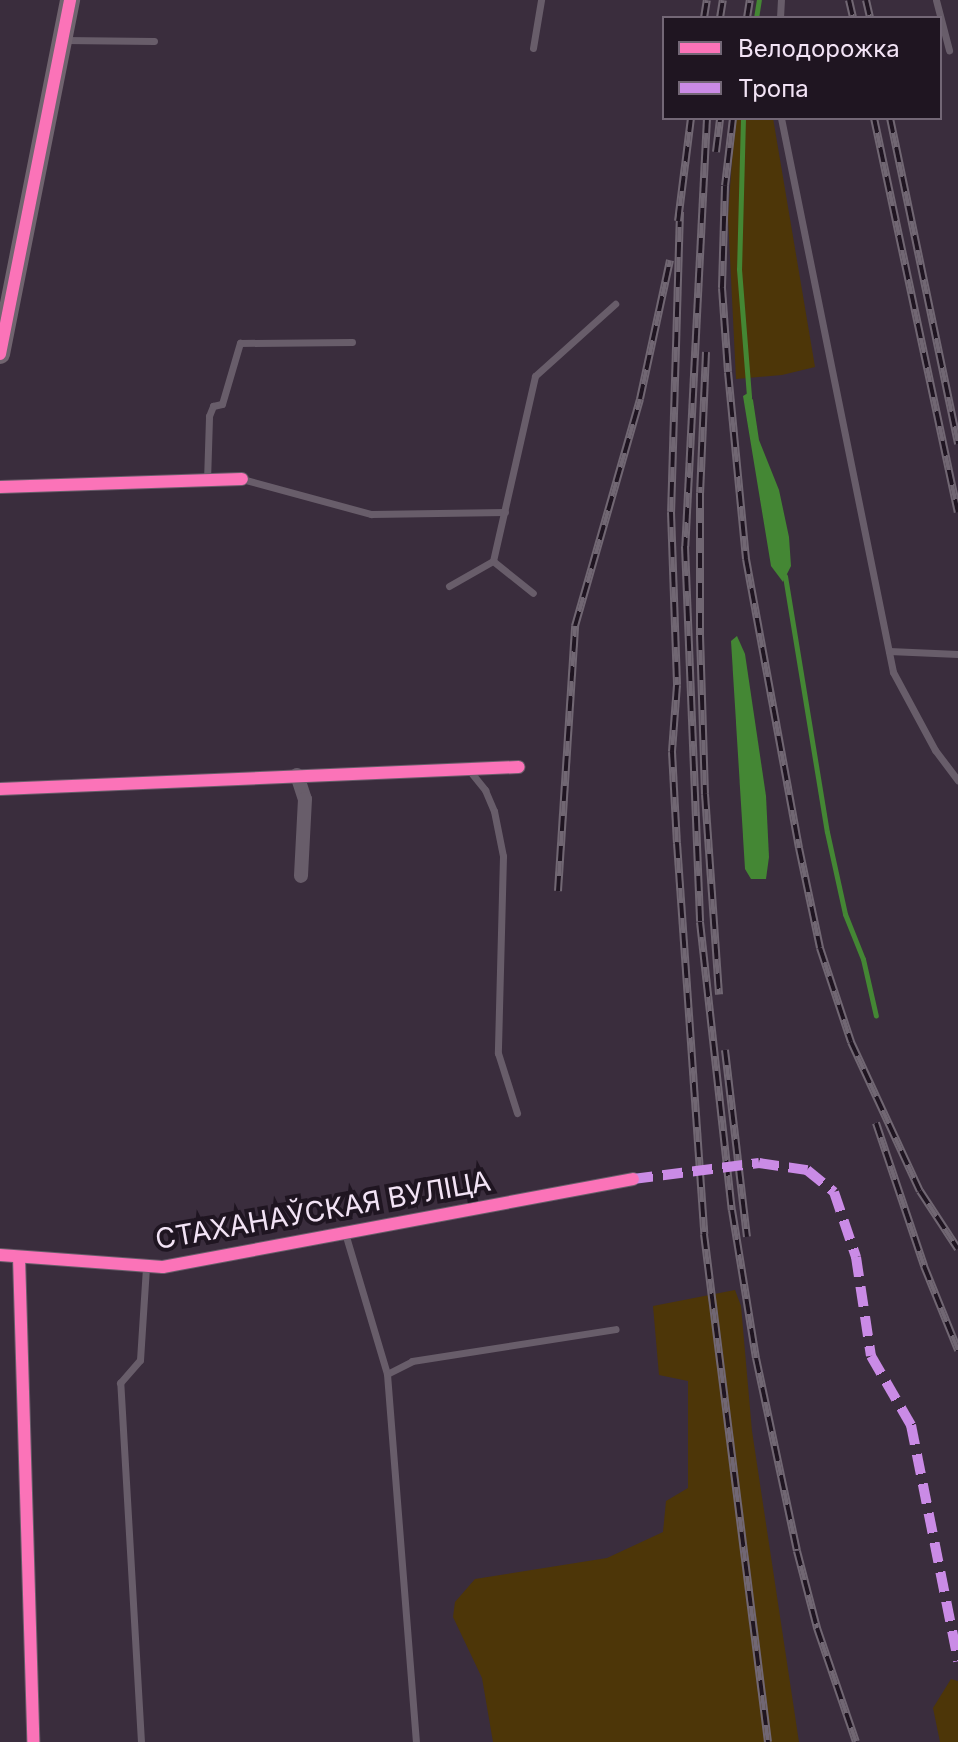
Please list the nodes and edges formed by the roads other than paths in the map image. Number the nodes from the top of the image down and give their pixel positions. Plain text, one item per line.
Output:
1 (70, 0) edge
2 (541, 0) edge
3 (942, 23) edge
4 (63, 40) junction
5 (154, 41) dead end
6 (533, 48) dead end
7 (949, 50) dead end
8 (781, 120) edge
9 (615, 304) dead end
10 (352, 342) dead end
11 (0, 354) edge
12 (242, 479) joint
13 (207, 481) junction
14 (0, 487) edge
15 (505, 512) junction
16 (493, 561) junction
17 (449, 586) dead end
18 (533, 593) dead end
19 (889, 651) junction
20 (958, 654) edge
21 (519, 767) dead end
22 (469, 770) junction
23 (297, 775) junction
24 (958, 780) edge
25 (0, 789) edge
26 (301, 876) dead end
27 (517, 1113) dead end
28 (633, 1179) dead end
29 (345, 1233) junction
30 (0, 1255) edge
31 (19, 1257) junction
32 (146, 1266) junction
33 (616, 1329) dead end
34 (387, 1374) junction
35 (33, 1742) edge
36 (141, 1742) edge
37 (416, 1742) edge

1 - 4 street
2 - 6 lane
3 - 7 lane
4 - 5 lane
4 - 11 street
8 - 19 lane
9 - 15 lane
10 - 13 lane
12 - 13 street
12 - 15 lane
13 - 14 street
15 - 16 lane
16 - 17 lane
16 - 18 lane
19 - 20 lane
19 - 24 lane
21 - 22 street
22 - 23 street
22 - 27 lane
23 - 25 street
23 - 26 street
28 - 29 street, СТАХАНАЎСКАЯ ВУЛІЦА
29 - 32 street, СТАХАНАЎСКАЯ ВУЛІЦА
29 - 34 lane
30 - 31 street, СТАХАНАЎСКАЯ ВУЛІЦА
31 - 32 street, СТАХАНАЎСКАЯ ВУЛІЦА
31 - 35 street
32 - 36 lane
33 - 34 lane
34 - 37 lane

